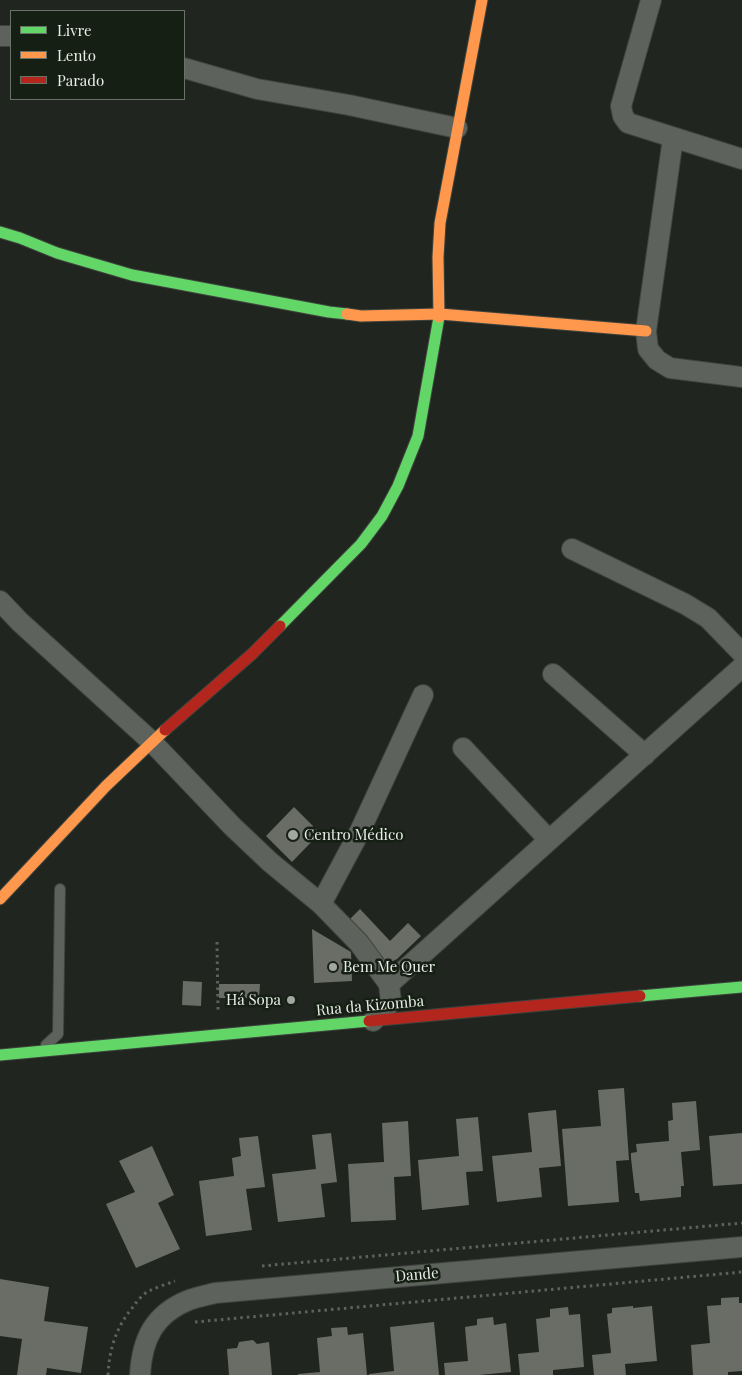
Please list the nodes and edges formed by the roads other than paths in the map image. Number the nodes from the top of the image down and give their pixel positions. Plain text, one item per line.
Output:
1 (482, 0) edge
2 (651, 0) edge
3 (185, 68) edge
4 (457, 128) junction
5 (673, 138) junction
6 (741, 155) edge
7 (0, 232) edge
8 (440, 314) junction
9 (646, 331) junction
10 (742, 377) edge
11 (572, 549) dead end
12 (0, 601) edge
13 (742, 653) edge
14 (742, 667) edge
15 (553, 674) dead end
16 (423, 695) dead end
17 (152, 742) junction
18 (463, 748) dead end
19 (644, 755) junction
20 (549, 840) junction
21 (60, 888) dead end
22 (0, 899) edge
23 (321, 904) junction
24 (389, 984) junction
25 (742, 987) edge
26 (373, 1021) junction
27 (39, 1052) junction
28 (0, 1055) edge
29 (742, 1247) edge
30 (140, 1375) edge

1 - 4 street
2 - 5 street
3 - 4 street
4 - 8 street
5 - 6 street
5 - 9 street
7 - 8 street
8 - 9 street
8 - 17 street
9 - 10 street
11 - 13 street
12 - 17 street
14 - 19 street
15 - 19 street
16 - 23 street
17 - 22 street
17 - 23 street
18 - 20 street
19 - 20 street
20 - 24 street
21 - 27 lane
23 - 24 street
24 - 26 street
25 - 26 street, Rua da Kizomba
26 - 27 street, Rua da Kizomba
27 - 28 street, Rua da Kizomba
29 - 30 street, Dande

